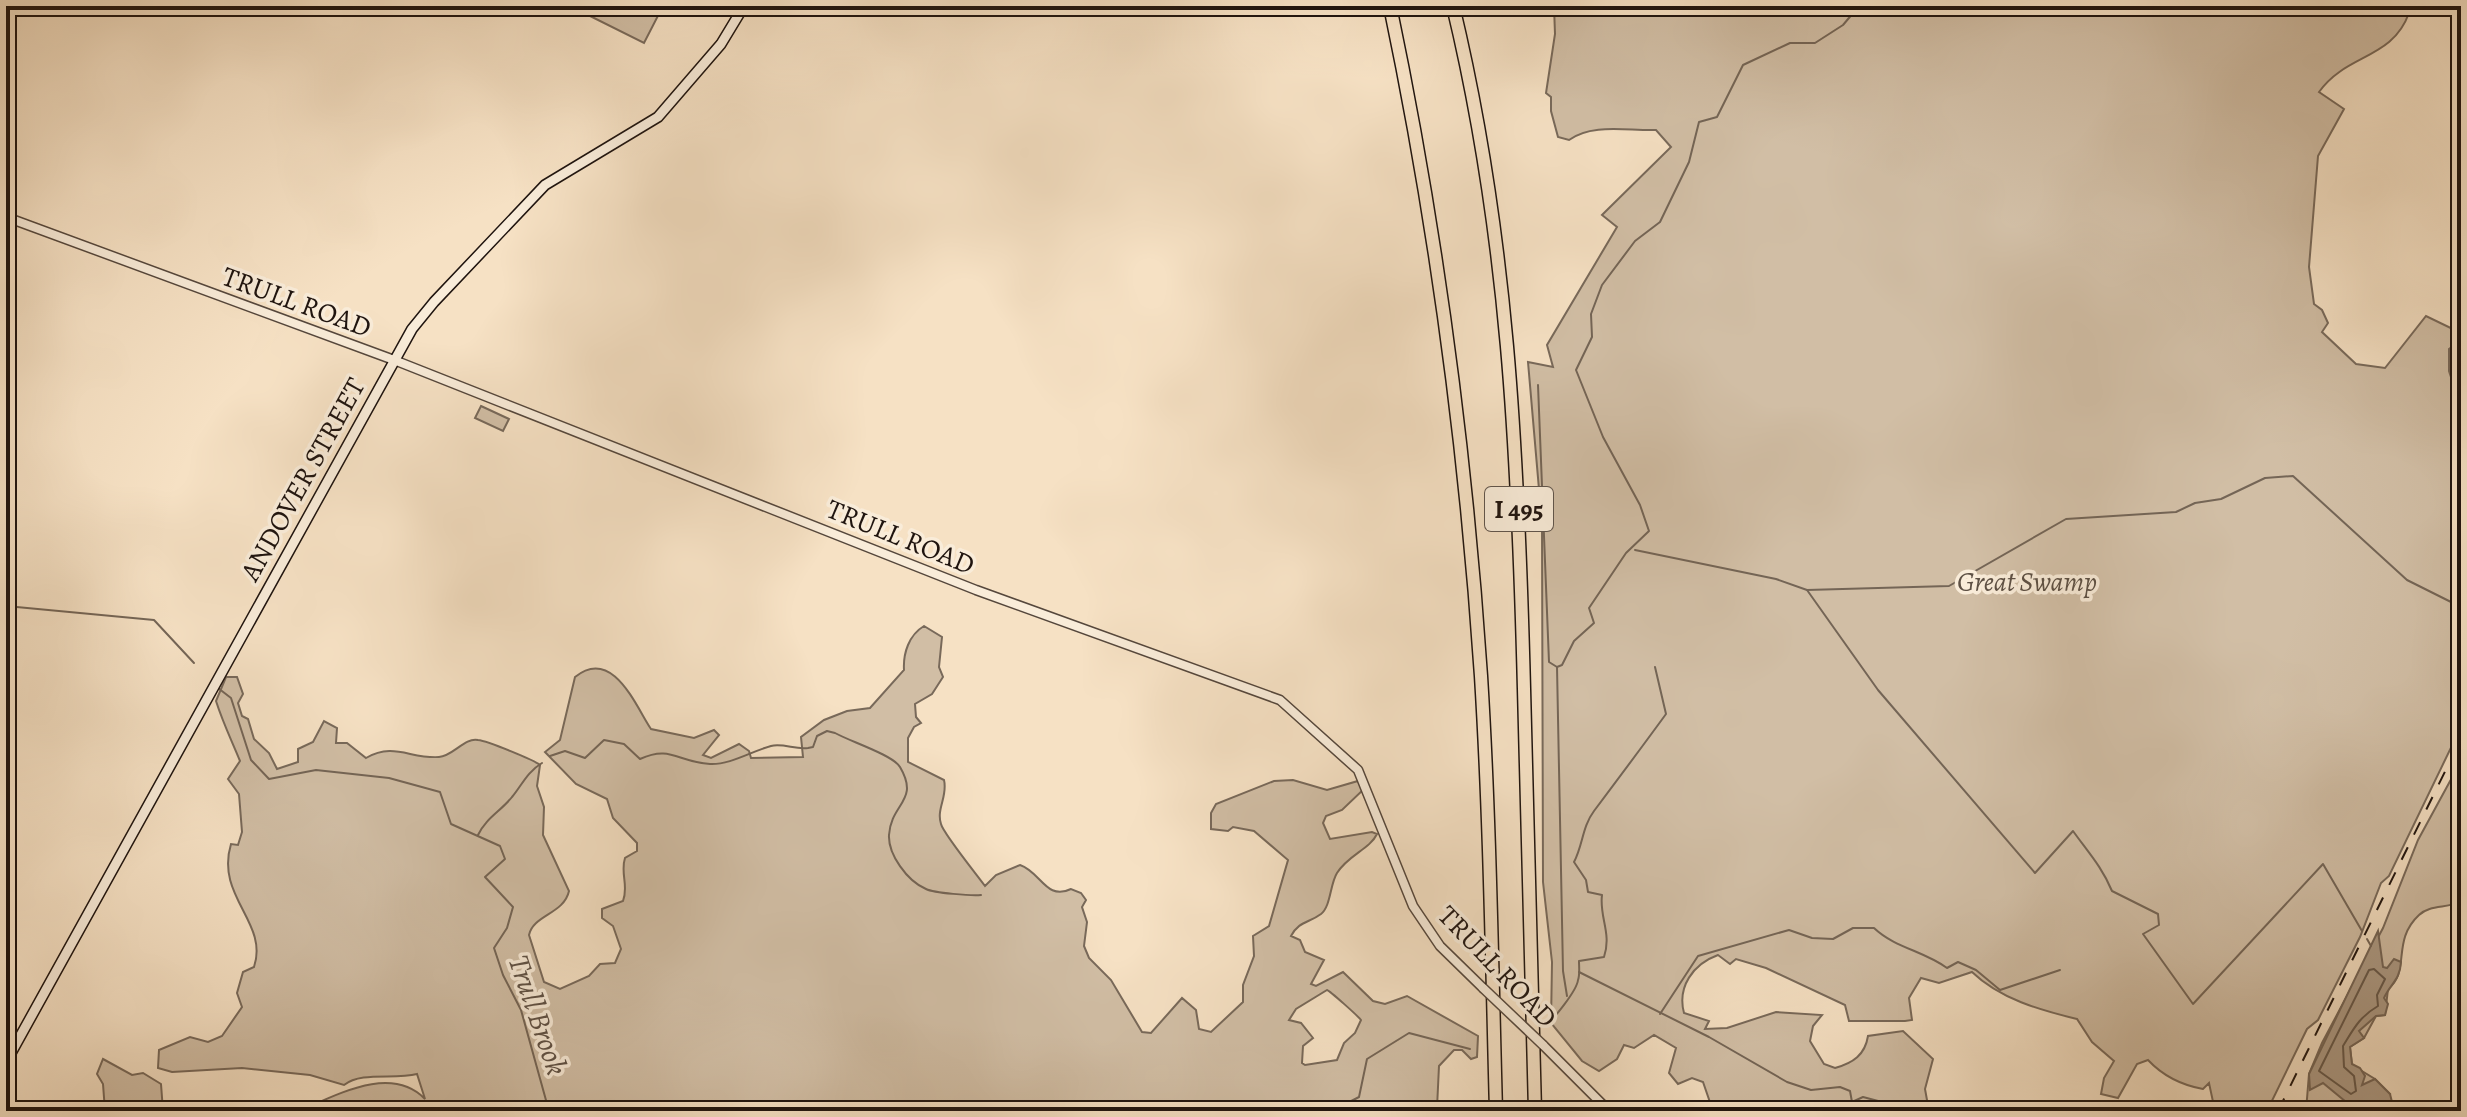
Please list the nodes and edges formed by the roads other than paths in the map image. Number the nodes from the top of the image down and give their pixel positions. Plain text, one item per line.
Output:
1 (744, 6) edge
2 (1390, 6) edge
3 (1453, 6) edge
4 (6, 217) edge
5 (394, 360) junction
6 (6, 1062) edge
7 (1496, 1111) edge
8 (1535, 1111) edge
9 (1609, 1111) edge

1 - 5 main road, ANDOVER STREET
2 - 7 highway, I 495
3 - 8 highway, I 495
4 - 5 street, TRULL ROAD
5 - 6 main road, ANDOVER STREET
5 - 9 street, TRULL ROAD, bridge

